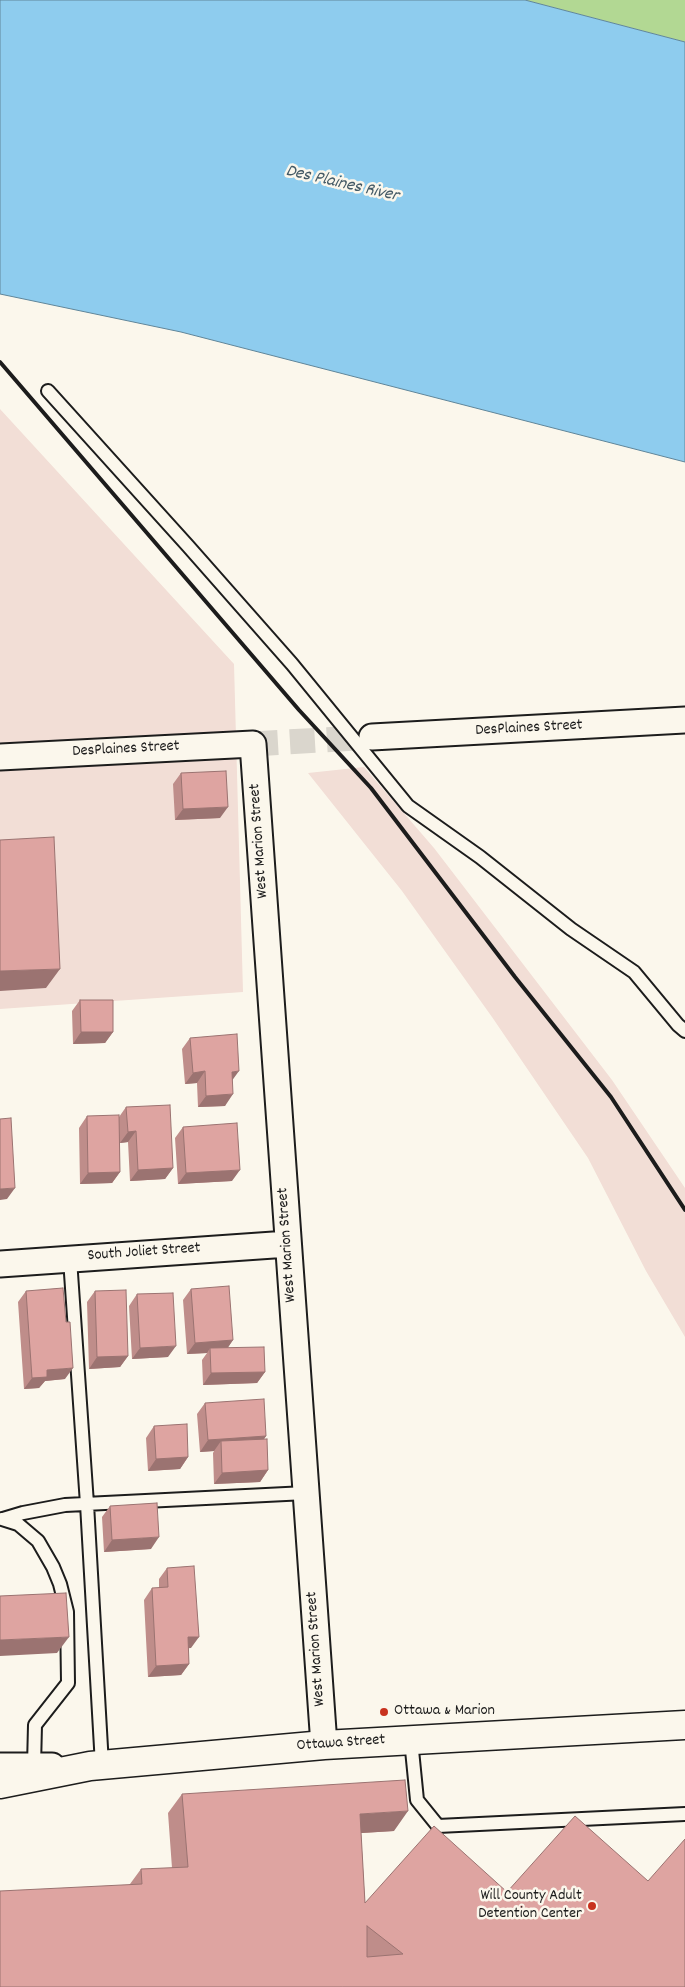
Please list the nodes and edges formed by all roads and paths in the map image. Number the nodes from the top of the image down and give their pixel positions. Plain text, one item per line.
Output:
1 (48, 391) dead end
2 (685, 720) edge
3 (372, 737) tunnel mouth
4 (253, 744) joint
5 (0, 757) edge
6 (685, 1031) edge
7 (288, 1244) junction
8 (70, 1259) junction
9 (0, 1264) edge
10 (306, 1493) junction
11 (87, 1504) junction
12 (2, 1519) edge
13 (685, 1725) edge
14 (411, 1740) junction
15 (324, 1745) junction
16 (0, 1766) edge
17 (34, 1766) junction
18 (96, 1766) junction
19 (0, 1784) edge
20 (685, 1814) edge

1 - 6 lane
2 - 3 street, DesPlaines Street
4 - 5 street, DesPlaines Street
4 - 7 street, West Marion Street
7 - 8 street, South Joliet Street
7 - 10 street, West Marion Street
8 - 9 street, South Joliet Street
8 - 11 lane
10 - 11 lane
10 - 15 street, West Marion Street
11 - 12 lane
11 - 18 lane
12 - 17 lane
13 - 14 main road, Ottawa Street
14 - 15 main road, Ottawa Street
14 - 20 lane
15 - 18 main road, Ottawa Street
16 - 17 street
17 - 18 street
18 - 19 main road, Ottawa Street

